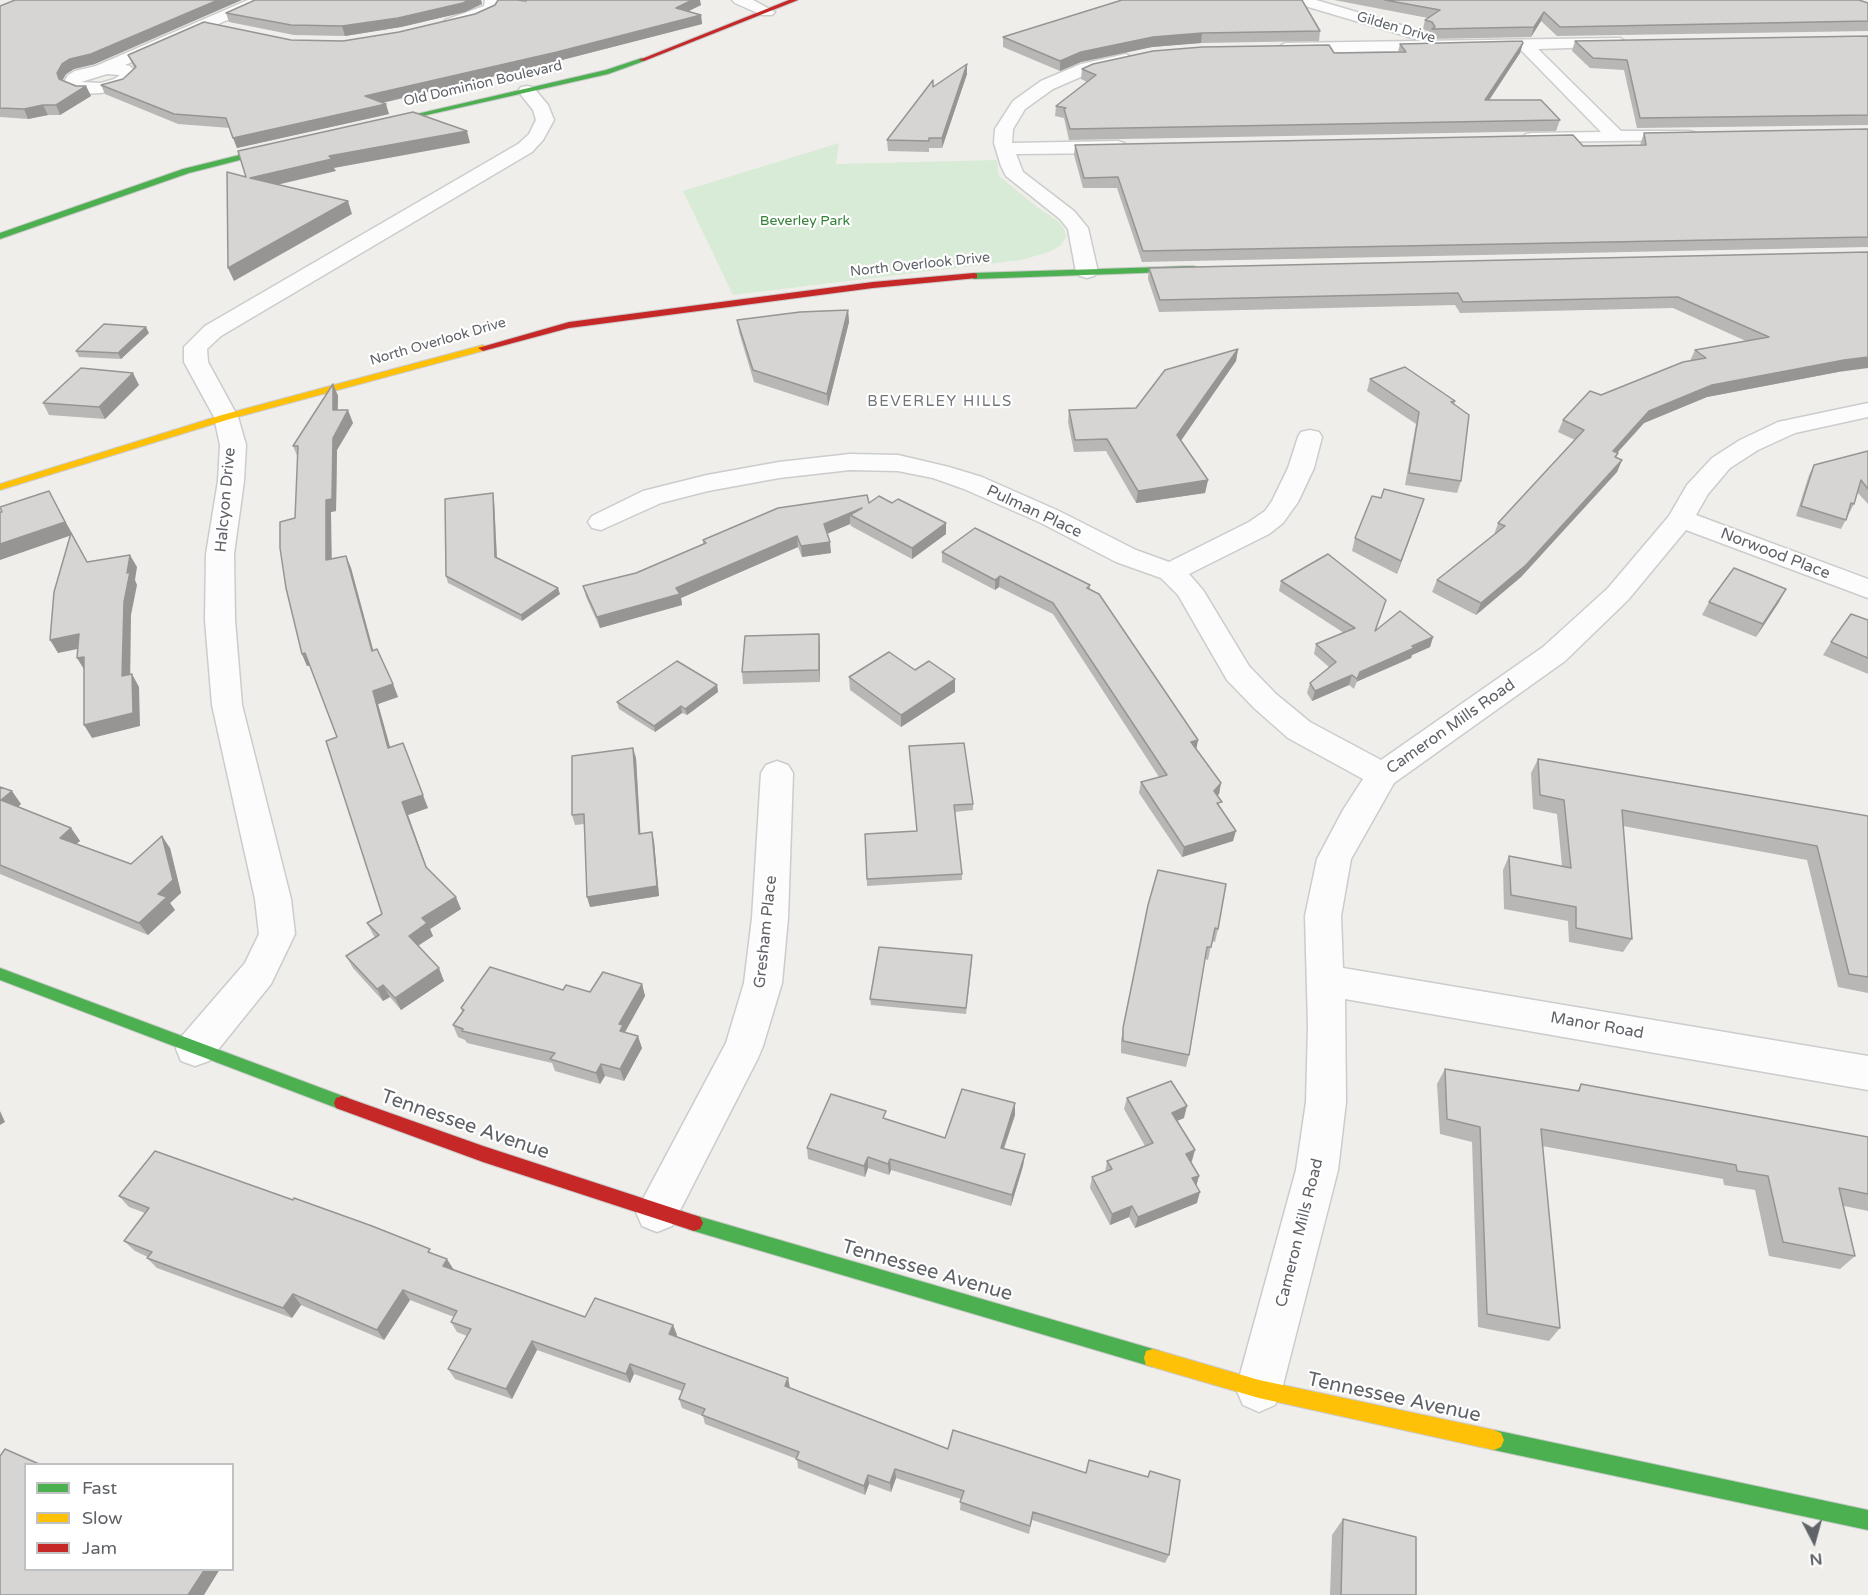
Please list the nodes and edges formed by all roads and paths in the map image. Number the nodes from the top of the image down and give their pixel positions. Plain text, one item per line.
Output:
1 (261, 0) edge
2 (493, 0) edge
3 (740, 0) edge
4 (795, 0) edge
5 (1300, 0) edge
6 (767, 12) junction
7 (204, 24) junction
8 (437, 27) edge
9 (233, 30) edge
10 (1635, 43) edge
11 (1457, 45) junction
12 (1525, 45) junction
13 (1270, 48) edge
14 (1141, 56) edge
15 (103, 69) edge
16 (527, 91) junction
17 (365, 127) edge
18 (1707, 135) edge
19 (1616, 137) junction
20 (1511, 139) edge
21 (299, 142) edge
22 (1136, 147) edge
23 (1006, 149) junction
24 (0, 236) edge
25 (1204, 269) edge
26 (1087, 272) junction
27 (1868, 410) edge
28 (226, 417) junction
29 (1310, 437) dead end
30 (0, 487) edge
31 (1681, 519) junction
32 (601, 522) dead end
33 (1171, 572) junction
34 (1868, 589) edge
35 (777, 773) dead end
36 (1383, 775) junction
37 (0, 974) edge
38 (1326, 980) junction
39 (195, 1049) junction
40 (1868, 1073) edge
41 (657, 1212) junction
42 (1259, 1389) junction
43 (1868, 1520) edge

1 - 7 street
2 - 8 street
3 - 6 street
4 - 6 street, Old Dominion Boulevard
5 - 11 street, Gilden Drive
6 - 16 street, Old Dominion Boulevard
7 - 9 street
7 - 15 street
10 - 12 street
11 - 12 street
11 - 13 street
12 - 19 street
14 - 23 street
16 - 17 street, Old Dominion Boulevard
16 - 28 street, Halcyon Drive
18 - 19 street
19 - 20 street
21 - 24 street
22 - 23 street
23 - 26 street
25 - 26 street, North Overlook Drive
26 - 28 street, North Overlook Drive
27 - 31 street, Cameron Mills Road
28 - 30 street, North Overlook Drive
28 - 39 street, Halcyon Drive
29 - 33 street
31 - 34 street, Norwood Place
31 - 36 street, Cameron Mills Road
32 - 33 street, Pulman Place
33 - 36 street, Pulman Place
35 - 41 street, Gresham Place
36 - 38 street, Cameron Mills Road
37 - 39 street, Tennessee Avenue
38 - 40 street, Manor Road
38 - 42 street, Cameron Mills Road
39 - 41 street, Tennessee Avenue
41 - 42 street, Tennessee Avenue
42 - 43 street, Tennessee Avenue

